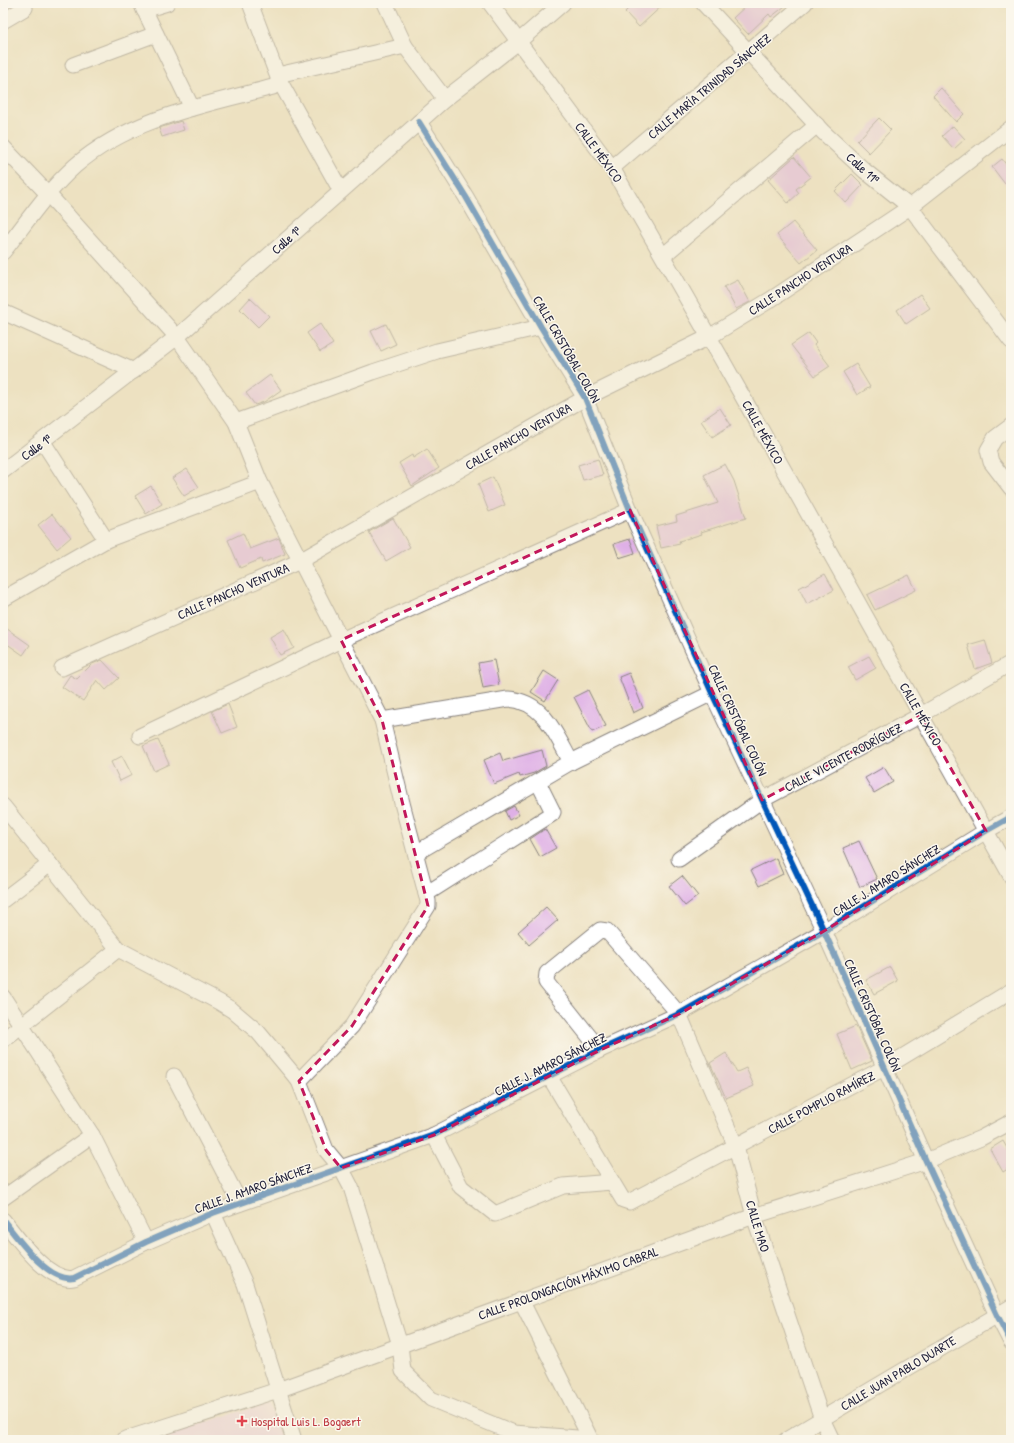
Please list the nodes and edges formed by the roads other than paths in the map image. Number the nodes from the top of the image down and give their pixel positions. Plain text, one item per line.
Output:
1 (167, 3) edge
2 (250, 3) edge
3 (385, 3) edge
4 (490, 3) edge
5 (563, 3) edge
6 (703, 3) edge
7 (805, 3) edge
8 (143, 7) edge
9 (25, 8) dead end
10 (3, 21) edge
11 (156, 34) junction
12 (518, 42) junction
13 (405, 46) junction
14 (750, 52) junction
15 (73, 65) dead end
16 (279, 80) junction
17 (445, 99) junction
18 (192, 108) junction
19 (419, 122) junction
20 (817, 125) junction
21 (1011, 128) edge
22 (3, 147) edge
23 (612, 168) junction
24 (341, 191) junction
25 (48, 194) junction
26 (910, 207) junction
27 (3, 252) edge
28 (663, 256) junction
29 (3, 312) edge
30 (541, 327) junction
31 (177, 337) junction
32 (709, 337) junction
33 (1011, 341) edge
34 (134, 371) junction
35 (585, 398) junction
36 (236, 422) junction
37 (1011, 426) edge
38 (44, 442) junction
39 (3, 472) edge
40 (260, 482) junction
41 (1011, 488) edge
42 (630, 510) junction
43 (106, 540) junction
44 (300, 561) junction
45 (3, 599) edge
46 (341, 640) junction
47 (1011, 663) edge
48 (62, 668) dead end
49 (712, 693) junction
50 (921, 715) junction
51 (382, 720) junction
52 (140, 736) dead end
53 (572, 762) junction
54 (538, 782) junction
55 (762, 800) junction
56 (3, 806) edge
57 (1011, 817) edge
58 (986, 831) junction
59 (416, 853) junction
60 (679, 858) dead end
61 (50, 864) junction
62 (1011, 876) edge
63 (426, 894) junction
64 (3, 900) edge
65 (824, 931) junction
66 (118, 949) junction
67 (1011, 992) edge
68 (3, 997) edge
69 (679, 1014) junction
70 (20, 1025) junction
71 (3, 1040) edge
72 (600, 1050) junction
73 (884, 1068) junction
74 (174, 1076) dead end
75 (549, 1076) junction
76 (299, 1081) junction
77 (1011, 1122) edge
78 (92, 1135) junction
79 (434, 1135) junction
80 (736, 1147) junction
81 (926, 1161) junction
82 (341, 1168) junction
83 (612, 1182) junction
84 (3, 1198) edge
85 (240, 1203) junction
86 (213, 1213) junction
87 (754, 1216) junction
88 (3, 1220) edge
89 (146, 1242) junction
90 (521, 1300) junction
91 (1011, 1306) edge
92 (997, 1315) junction
93 (1011, 1342) edge
94 (400, 1345) junction
95 (278, 1390) junction
96 (822, 1419) junction
97 (590, 1439) edge
98 (123, 1440) edge
99 (294, 1440) edge
100 (786, 1440) edge
101 (832, 1440) edge

1 - 8 street
2 - 16 street
3 - 13 street
4 - 12 street, CALLE MÉXICO
5 - 12 street, Calle 1ª
6 - 14 street, Calle 11ª
7 - 14 street, CALLE MARÍA TRINIDAD SÁNCHEZ
8 - 11 street
9 - 10 street
11 - 15 street
11 - 18 street
12 - 17 street, Calle 1ª
12 - 23 street, CALLE MÉXICO
13 - 16 street
13 - 17 street
14 - 20 street, Calle 11ª
14 - 23 street, CALLE MARÍA TRINIDAD SÁNCHEZ
16 - 18 street
16 - 24 street
17 - 19 street, Calle 1ª
18 - 25 street
19 - 24 street, Calle 1ª
19 - 30 street, CALLE CRISTÓBAL COLÓN
20 - 26 street, Calle 11ª
20 - 28 street
21 - 26 street, CALLE PANCHO VENTURA
22 - 25 street
23 - 28 street, CALLE MÉXICO
24 - 31 street, Calle 1ª
25 - 27 street
25 - 31 street
26 - 32 street, CALLE PANCHO VENTURA
26 - 33 street, Calle 11ª
28 - 32 street, CALLE MÉXICO
29 - 34 street
30 - 35 street, CALLE CRISTÓBAL COLÓN
30 - 36 street
31 - 34 street, Calle 1ª
31 - 36 street
32 - 35 street, CALLE PANCHO VENTURA
32 - 50 street, CALLE MÉXICO
34 - 38 street, Calle 1ª
35 - 42 street, CALLE CRISTÓBAL COLÓN
35 - 44 street, CALLE PANCHO VENTURA
36 - 40 street
37 - 41 street
38 - 39 street, Calle 1ª
38 - 43 street
40 - 43 street
40 - 44 street
42 - 46 street
42 - 49 street, CALLE CRISTÓBAL COLÓN
43 - 45 street
44 - 46 street
44 - 48 street, CALLE PANCHO VENTURA
46 - 51 street
46 - 52 street
47 - 50 street, CALLE VICENTE RODRÍGUEZ
49 - 53 street
49 - 55 street, CALLE CRISTÓBAL COLÓN
50 - 55 street, CALLE VICENTE RODRÍGUEZ
50 - 58 street, CALLE MÉXICO
51 - 53 street
51 - 59 street
53 - 54 street
54 - 59 street
54 - 63 street
55 - 60 street, CALLE VICENTE RODRÍGUEZ
55 - 65 street, CALLE CRISTÓBAL COLÓN
56 - 61 street
57 - 58 street, CALLE J. AMARO SÁNCHEZ
58 - 62 street, CALLE MÉXICO
58 - 65 street, CALLE J. AMARO SÁNCHEZ
59 - 63 street
61 - 64 street
61 - 66 street
63 - 76 street
65 - 69 street, CALLE J. AMARO SÁNCHEZ
65 - 73 street, CALLE CRISTÓBAL COLÓN
66 - 70 street
66 - 76 street
67 - 73 street, CALLE POMPLIO RAMÍREZ
68 - 70 street
69 - 72 street, CALLE J. AMARO SÁNCHEZ
69 - 72 street, CALLE MAO
69 - 80 street, CALLE MAO
70 - 71 street
70 - 78 street
72 - 75 street, CALLE J. AMARO SÁNCHEZ
73 - 80 street, CALLE POMPLIO RAMÍREZ
73 - 81 street, CALLE CRISTÓBAL COLÓN
74 - 85 street
75 - 79 street, CALLE J. AMARO SÁNCHEZ
75 - 83 street
76 - 82 street
77 - 81 street, CALLE PROLONGACIÓN MÁXIMO CABRAL
78 - 84 street
78 - 89 street
79 - 82 street, CALLE J. AMARO SÁNCHEZ
79 - 83 street
80 - 83 street, CALLE POMPLIO RAMÍREZ
80 - 87 street, CALLE MAO
81 - 87 street, CALLE PROLONGACIÓN MÁXIMO CABRAL
81 - 92 street, CALLE CRISTÓBAL COLÓN
82 - 85 street, CALLE J. AMARO SÁNCHEZ
82 - 94 street
85 - 86 street, CALLE J. AMARO SÁNCHEZ
86 - 89 street, CALLE J. AMARO SÁNCHEZ
86 - 95 street
87 - 90 street, CALLE PROLONGACIÓN MÁXIMO CABRAL
87 - 96 street, CALLE MAO
88 - 89 street, CALLE J. AMARO SÁNCHEZ
90 - 94 street, CALLE PROLONGACIÓN MÁXIMO CABRAL
90 - 97 street
91 - 92 street, CALLE JUAN PABLO DUARTE
92 - 93 street, CALLE CRISTÓBAL COLÓN
92 - 96 street, CALLE JUAN PABLO DUARTE
94 - 95 street, CALLE PROLONGACIÓN MÁXIMO CABRAL
94 - 97 street
95 - 98 street, CALLE PROLONGACIÓN MÁXIMO CABRAL
95 - 99 street
96 - 100 street, CALLE JUAN PABLO DUARTE
96 - 101 street, CALLE MAO

